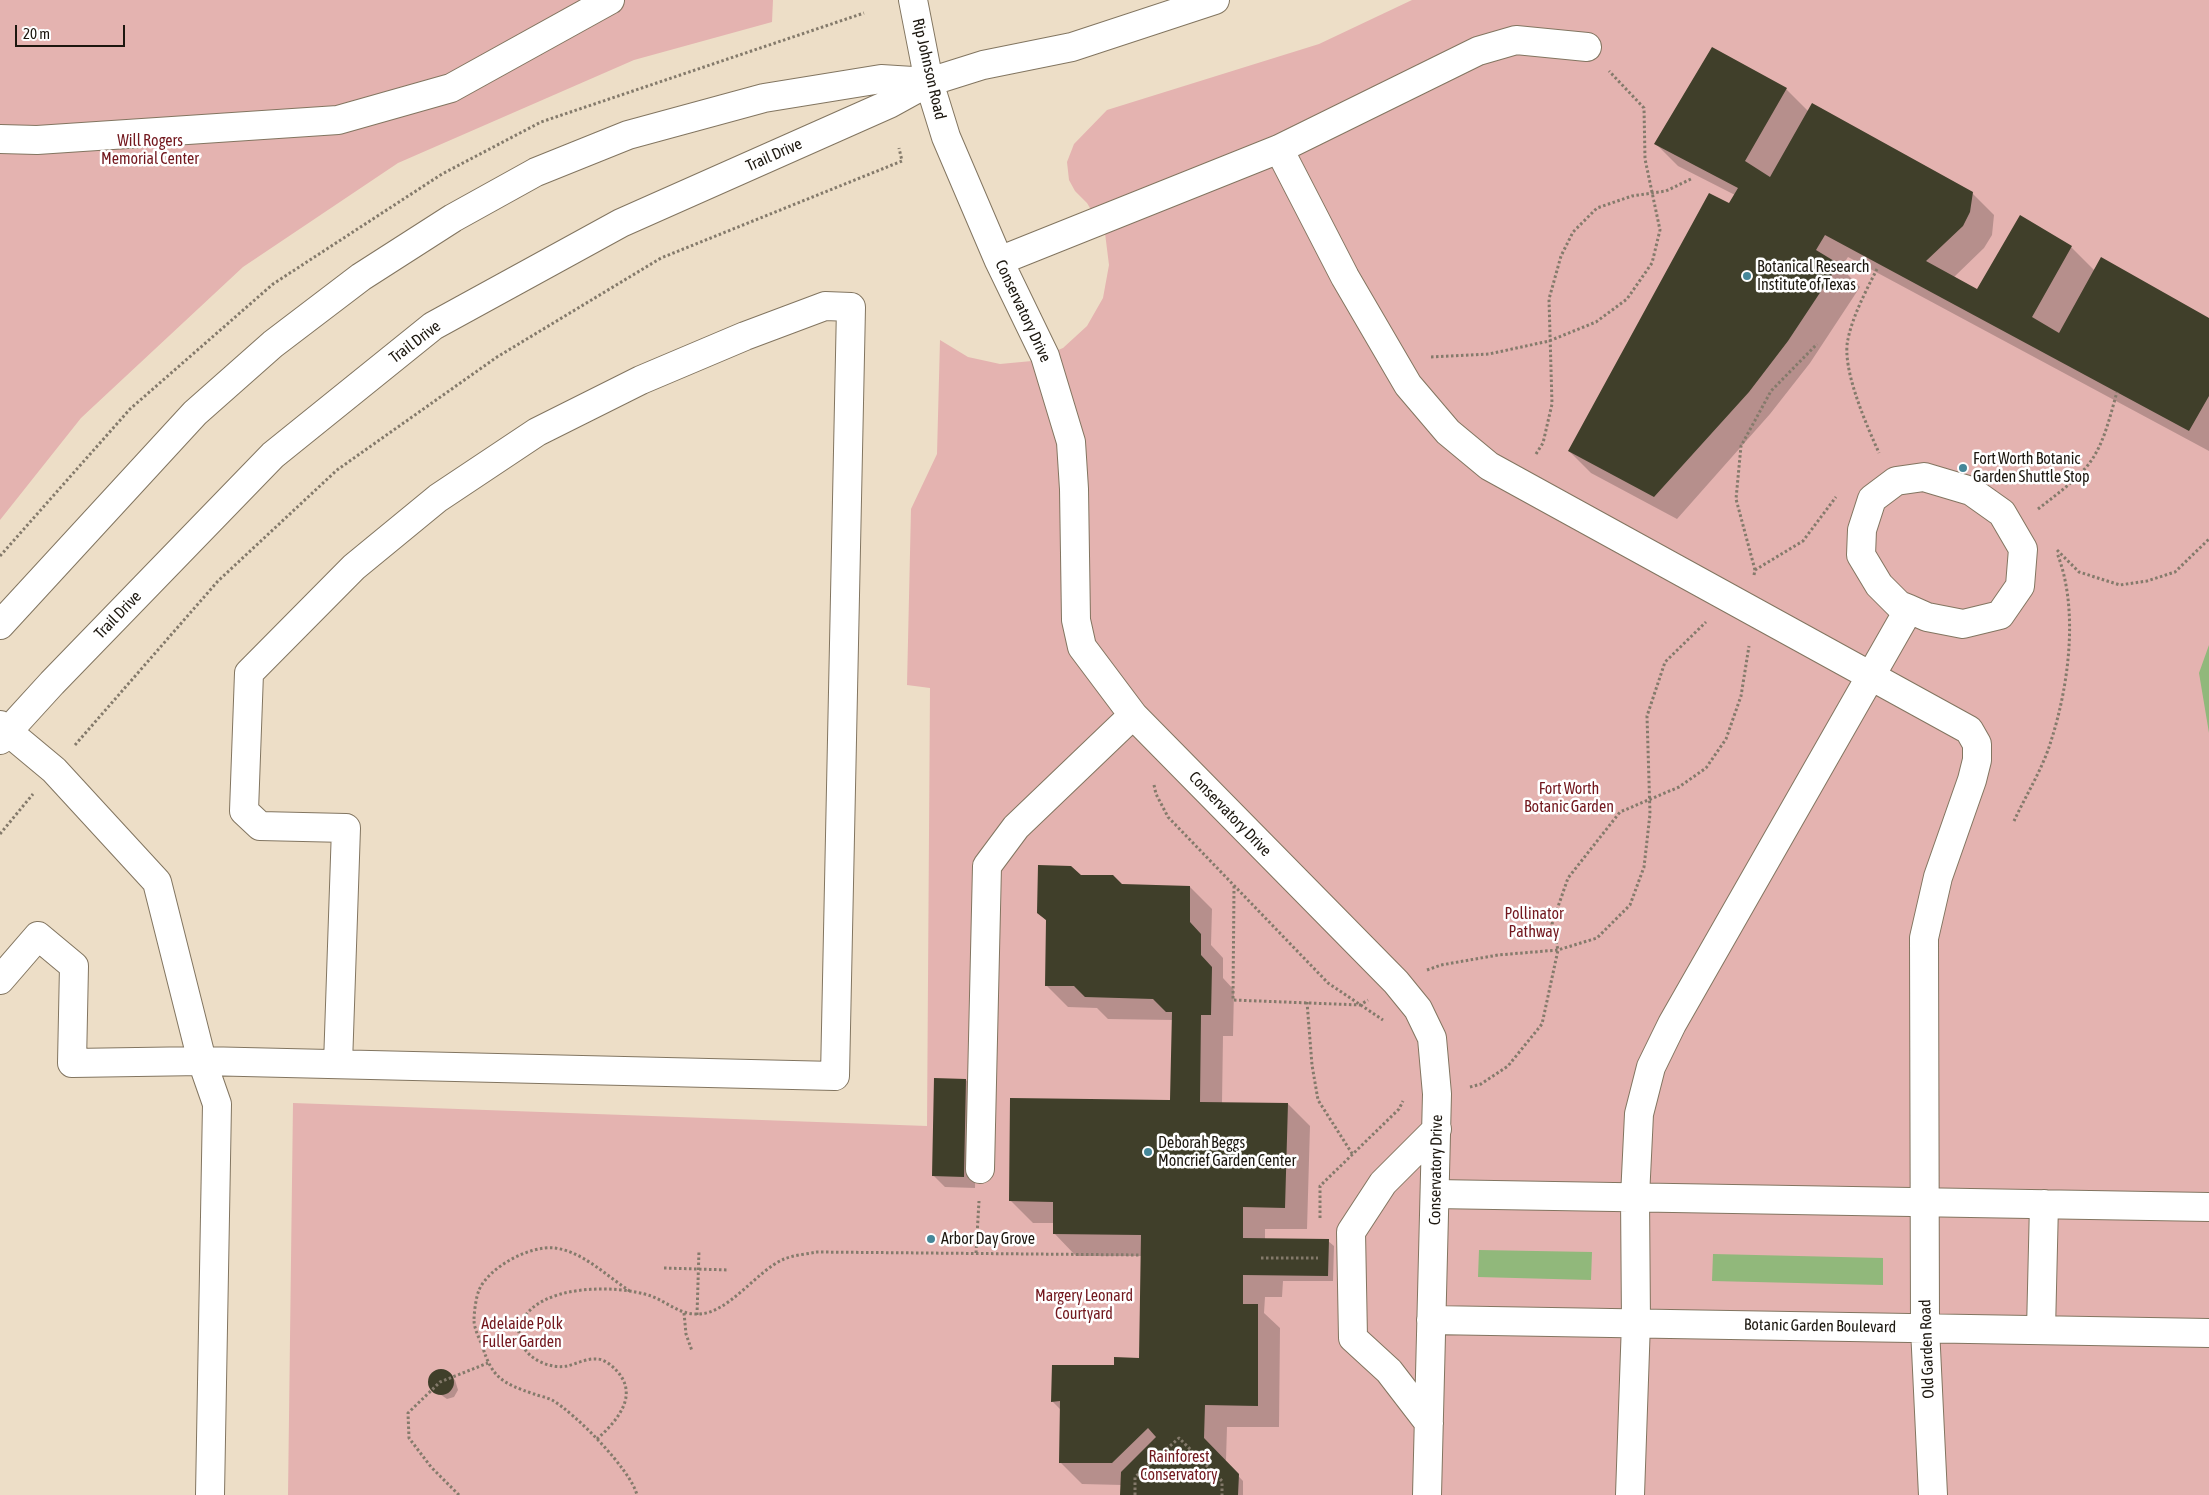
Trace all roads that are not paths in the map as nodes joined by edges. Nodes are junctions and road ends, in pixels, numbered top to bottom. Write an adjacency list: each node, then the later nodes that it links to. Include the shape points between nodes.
1 (610, 0): 7 (street, via 451,88 338,120)
2 (913, 0): 5 (street, Rip Johnson Road)
3 (1215, 0): 5 (street, Trail Drive, via 1072,47 983,65)
4 (1587, 46): 8 (street, via 1516,40 1478,51)
5 (929, 82): 6 (street, Rip Johnson Road); 11 (street, Trail Drive, via 881,79 764,98 628,135 536,172 453,218 361,277 273,344 195,413); 14 (street, Trail Drive, via 889,104 621,223 433,326 273,455)
6 (946, 138): 9 (street, Conservatory Drive)
7 (0, 140)
8 (1279, 149): 9 (street); 12 (street, Old Garden Road, via 1345,277 1408,385 1448,432 1489,466)
9 (999, 260): 13 (street, Conservatory Drive, via 1046,356 1071,442 1076,620 1082,647)
10 (1909, 610): 10 (street, via 1963,624 2000,615 2020,586 2023,550 2002,513 1971,491 1924,477 1896,481 1872,499 1862,530 1861,554 1879,585 1899,605); 12 (street)
11 (0, 625)
12 (1872, 677): 21 (street, via 1672,1024 1651,1068 1639,1114); 22 (street, Old Garden Road, via 1969,730 1977,744 1972,780 1938,877 1924,938)
13 (1133, 715): 18 (street, Conservatory Drive, via 1396,982 1418,1009 1432,1038); 19 (street, via 1016,827 987,866)
14 (2, 732): 16 (street, via 54,770 158,882)
15 (0, 980): 16 (street, via 38,936 74,966 72,1063)
16 (202, 1061): 17 (street); 31 (street, via 217,1104)
17 (338, 1064): 17 (street, via 835,1076 851,307 826,306 745,336 641,380 537,432 438,498 354,566 249,674 244,811 260,826 346,828)
18 (1437, 1129): 20 (street, Conservatory Drive); 30 (street, via 1383,1183 1351,1232 1354,1338 1389,1371)
19 (980, 1169)
20 (1435, 1194): 21 (street); 25 (street, Conservatory Drive)
21 (1635, 1197): 22 (street); 26 (street)
22 (1923, 1202): 23 (street); 27 (street, Old Garden Road)
23 (2044, 1204): 24 (street); 28 (street)
24 (2209, 1207)
25 (1431, 1320): 26 (street, Botanic Garden Boulevard); 30 (street, Conservatory Drive)
26 (1636, 1322): 27 (street, Botanic Garden Boulevard); 33 (street)
27 (1925, 1328): 28 (street, Botanic Garden Boulevard); 34 (street, Old Garden Road)
28 (2041, 1330): 29 (street, Botanic Garden Boulevard)
29 (2209, 1333)
30 (1429, 1423): 32 (street, Conservatory Drive)
31 (210, 1495)
32 (1427, 1495)
33 (1630, 1495)
34 (1933, 1495)

